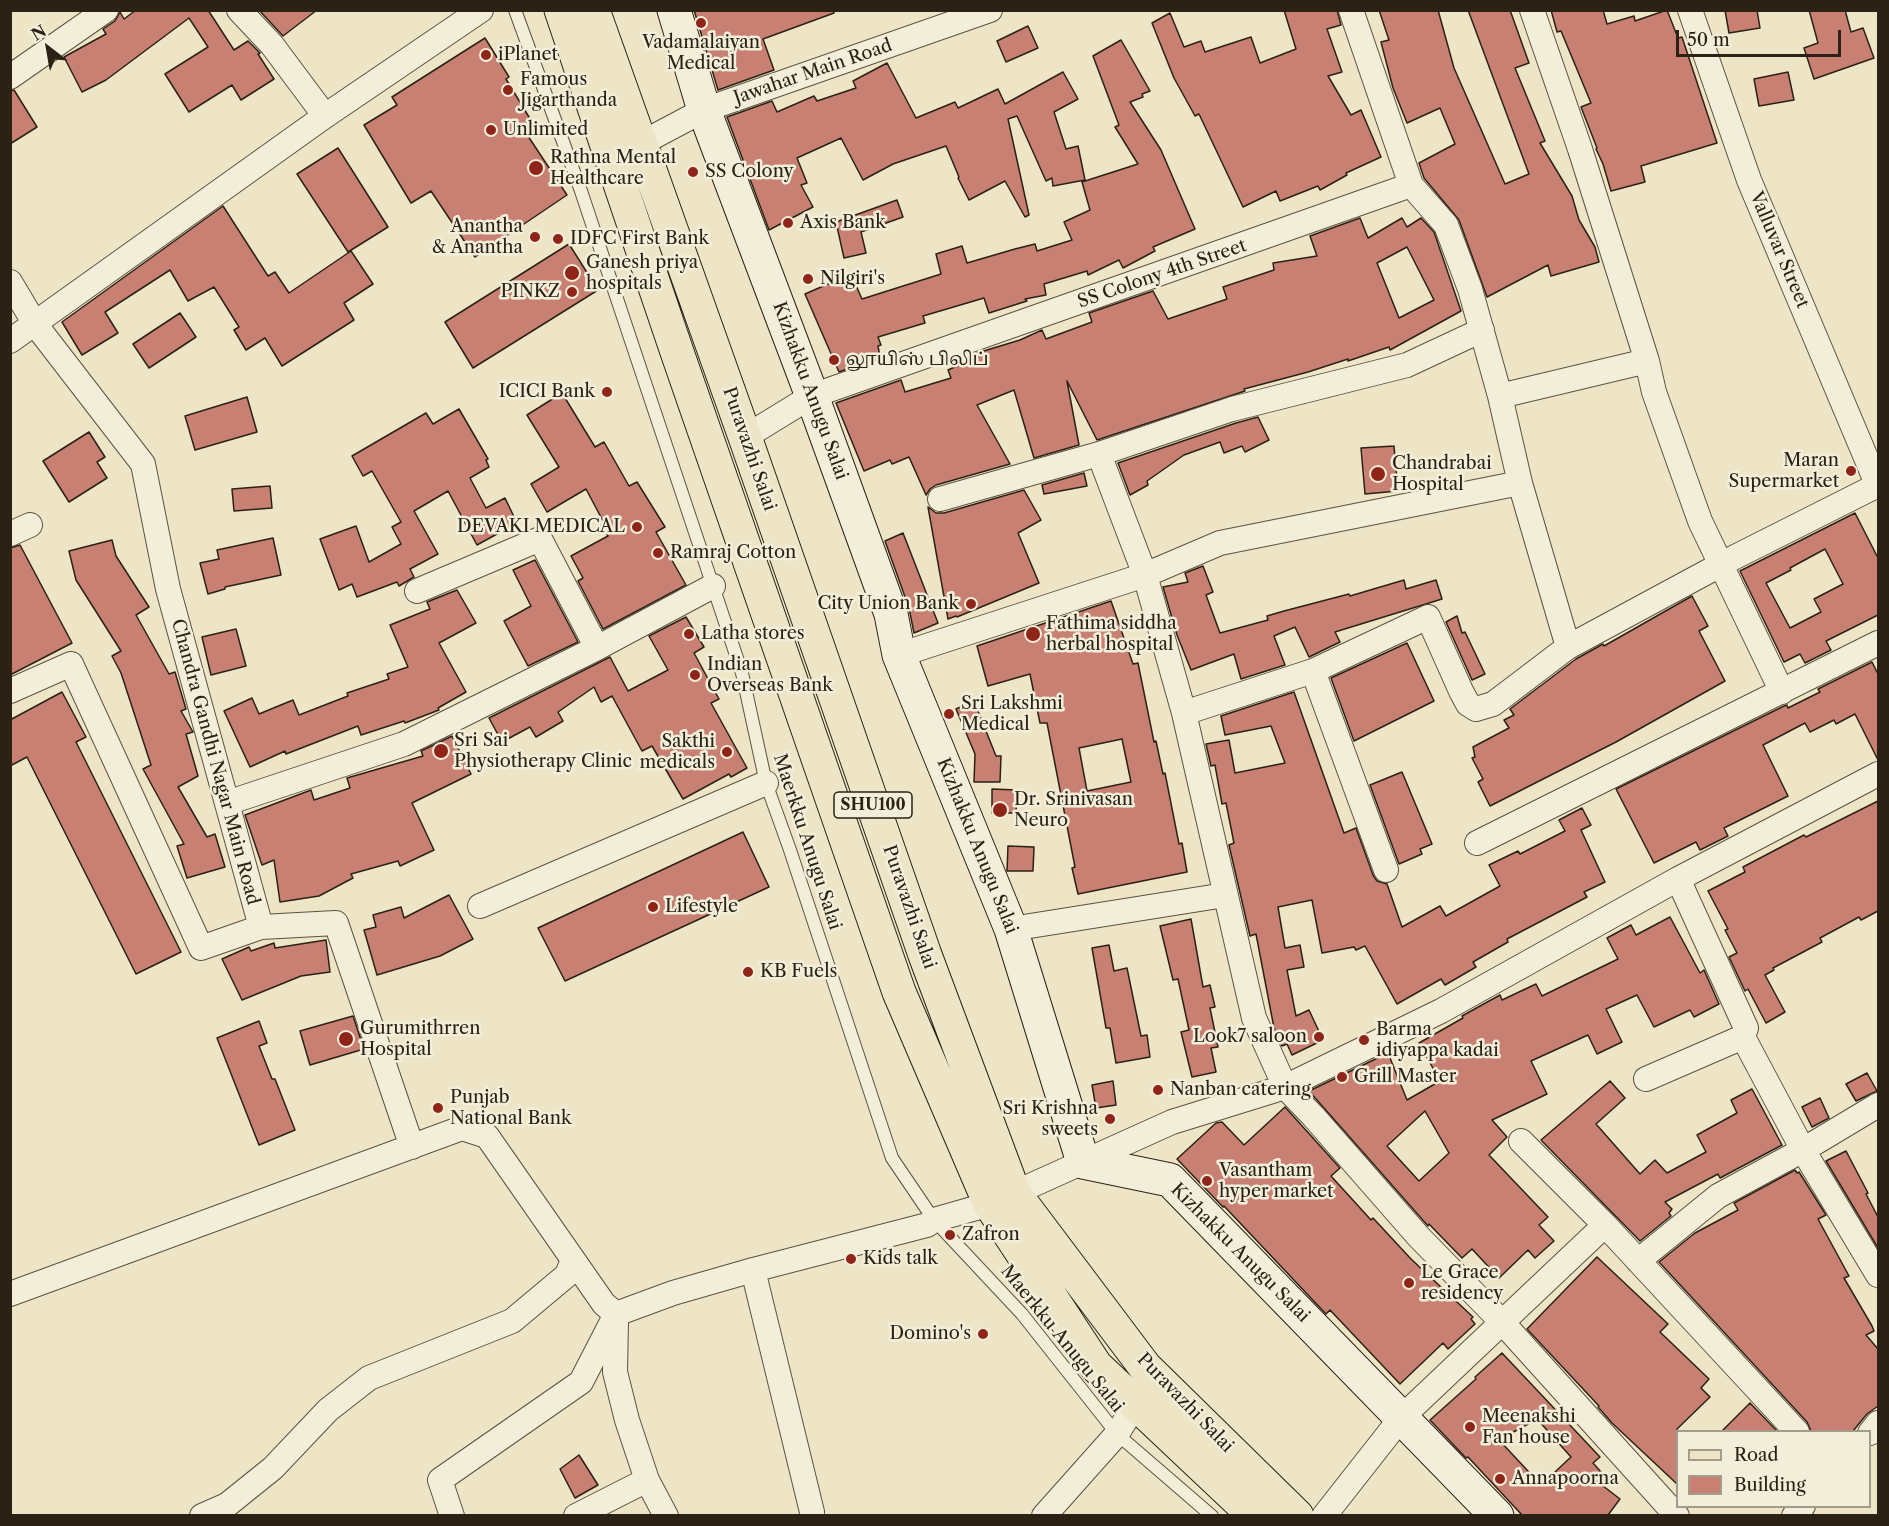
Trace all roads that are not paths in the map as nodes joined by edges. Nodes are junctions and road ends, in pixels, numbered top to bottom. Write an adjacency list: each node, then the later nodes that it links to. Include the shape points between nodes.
1 (106, 10): 12 (street)
2 (239, 10): 14 (street, via 272,45)
3 (481, 10): 14 (street)
4 (515, 10): 31 (lane, Maerkku Anugu Salai, via 585,202)
5 (561, 10): 59 (main road, Puravazhi Salai / SHU100, via 899,992)
6 (593, 10): 15 (main road, Puravazhi Salai / SHU100)
7 (674, 10): 13 (street, Kizhakku Anugu Salai)
8 (990, 10): 13 (street, Jawahar Main Road)
9 (1351, 10): 16 (street)
10 (1532, 10): 21 (street)
11 (1690, 10): 27 (street, Valluvar Street, via 1749,180)
12 (10, 77)
13 (704, 110): 15 (street, Jawahar Main Road); 22 (street, Kizhakku Anugu Salai)
14 (326, 116): 18 (street)
15 (640, 144): 24 (main road, Puravazhi Salai / SHU100)
16 (1412, 185): 19 (street, via 1446,225); 22 (street, SS Colony 4th Street)
17 (10, 282): 18 (street, Chandra Gandhi Nagar Main Road)
18 (35, 324): 20 (street); 43 (street, Chandra Gandhi Nagar Main Road, via 143,464 168,590)
19 (1482, 330): 23 (street); 25 (street, via 1407,364 1232,409)
20 (10, 341)
21 (1647, 361): 23 (street); 29 (street, via 1654,392)
22 (812, 396): 24 (street, SS Colony 4th Street); 36 (street, Kizhakku Anugu Salai, via 891,614)
23 (1500, 396): 26 (street)
24 (745, 437): 59 (main road, Puravazhi Salai / SHU100, via 925,955)
25 (1099, 454): 28 (street); 30 (street)
26 (1520, 483): 30 (street, via 1220,543); 34 (street)
27 (1878, 486): 29 (street)
28 (940, 498)
29 (1720, 567): 34 (street); 39 (street)
30 (1145, 575): 36 (street); 40 (street)
31 (713, 586): 35 (street); 42 (lane, Maerkku Anugu Salai, via 742,673)
32 (417, 591): 35 (street, via 540,539)
33 (1878, 643): 39 (street)
34 (1568, 647): 37 (street, via 1493,704 1476,709 1461,691 1428,617)
35 (597, 648): 43 (street, via 405,744)
36 (899, 654): 50 (street, Kizhakku Anugu Salai)
37 (1313, 671): 40 (street); 45 (street)
38 (10, 691): 49 (street, via 71,664 201,948)
39 (1782, 692): 44 (street)
40 (1184, 713): 47 (street)
41 (1878, 774): 46 (street)
42 (766, 783): 48 (street); 60 (lane, Maerkku Anugu Salai, via 892,1158)
43 (227, 803): 49 (street, Chandra Gandhi Nagar Main Road)
44 (1477, 843)
45 (1386, 870)
46 (1678, 879): 51 (street, via 1746,1028); 53 (street, via 1441,1011)
47 (1225, 895): 50 (street); 53 (street, via 1254,1018)
48 (480, 906)
49 (261, 927): 56 (street, Chandra Gandhi Nagar Main Road, via 336,923)
50 (1011, 929): 58 (street, Kizhakku Anugu Salai)
51 (1743, 1036): 52 (street); 57 (street)
52 (1646, 1078)
53 (1285, 1087): 58 (street, via 1172,1122); 68 (street, via 1418,1236)
54 (1878, 1105): 57 (street)
55 (1521, 1140): 61 (street)
56 (412, 1147): 62 (street, via 462,1128 487,1136); 66 (street)
57 (1803, 1149): 63 (street, via 1718,1196); 65 (street)
58 (1083, 1162): 59 (street); 70 (street, Kizhakku Anugu Salai, via 1170,1180)
59 (1002, 1198): 60 (street); 69 (main road, Puravazhi Salai / SHU100, via 1096,1366); 82 (main road, Puravazhi Salai / SHU100, via 1145,1367)
60 (934, 1220): 64 (street); 72 (lane, Maerkku Anugu Salai, via 1022,1314)
61 (1605, 1225): 63 (street); 68 (street)
62 (573, 1260): 67 (street, via 604,1304); 75 (street, via 567,1275 512,1321 369,1378 328,1410 273,1468 227,1506)
63 (1638, 1261): 71 (street)
64 (753, 1270): 67 (street); 74 (street)
65 (1878, 1275)
66 (10, 1294)
67 (616, 1314): 73 (street, via 615,1372); 76 (street, via 581,1382 440,1480)
68 (1502, 1322): 70 (street); 85 (street)
69 (1136, 1403): 72 (street); 81 (main road, Puravazhi Salai / SHU100)
70 (1401, 1418): 83 (street); 84 (street, Kizhakku Anugu Salai)
71 (1796, 1430)
72 (1117, 1434): 79 (street); 80 (lane, Maerkku Anugu Salai)
73 (647, 1480): 77 (street); 78 (street)
74 (812, 1512)
75 (202, 1515)
76 (452, 1515)
77 (576, 1515)
78 (666, 1515)
79 (1044, 1515)
80 (1212, 1515)
81 (1255, 1515)
82 (1297, 1515)
83 (1324, 1515)
84 (1497, 1515)
85 (1677, 1515)

